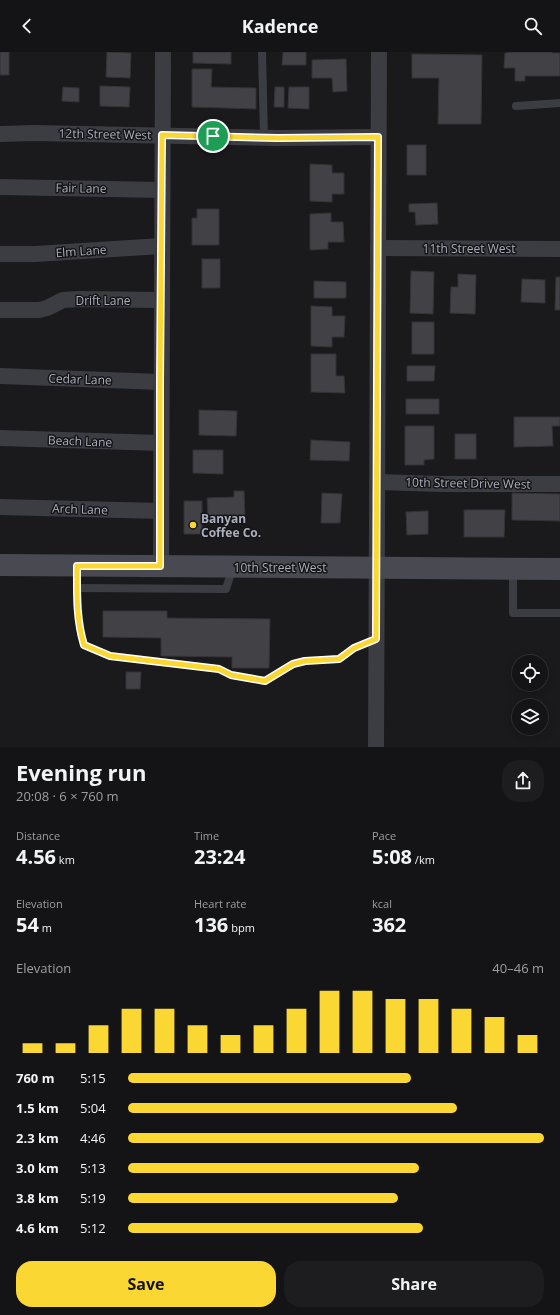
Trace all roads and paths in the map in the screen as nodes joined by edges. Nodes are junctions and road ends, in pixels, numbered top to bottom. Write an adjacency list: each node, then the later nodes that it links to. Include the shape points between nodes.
1 (163, 52): 7 (street)
2 (262, 52): 9 (lane)
3 (379, 52): 8 (street)
4 (560, 103): 5 (lane)
5 (516, 106)
6 (0, 134): 7 (street, 12th Street West)
7 (162, 135): 9 (street, 12th Street West); 11 (street)
8 (378, 137): 9 (street, 12th Street West); 13 (street)
9 (264, 138)
10 (0, 187): 11 (street, Fair Lane)
11 (162, 190): 12 (street)
12 (161, 246): 15 (street, Elm Lane); 16 (street)
13 (378, 248): 14 (street, 11th Street West); 22 (street)
14 (560, 249)
15 (0, 254)
16 (161, 300): 17 (street, Drift Lane, via 79,298 63,300 40,310); 19 (street)
17 (0, 310)
18 (0, 376): 19 (street, Cedar Lane)
19 (160, 382): 21 (street)
20 (0, 438): 21 (street, Beach Lane)
21 (160, 443): 25 (street)
22 (377, 482): 23 (street, 10th Street Drive West); 30 (street)
23 (560, 484)
24 (0, 507): 25 (street, Arch Lane)
25 (160, 512): 28 (street)
26 (0, 565): 27 (street, 10th Street West)
27 (77, 566): 28 (street, 10th Street West); 33 (lane)
28 (160, 566): 29 (street, 10th Street West)
29 (233, 567): 30 (street, 10th Street West); 33 (lane, via 226,589)
30 (377, 568): 31 (street, 10th Street West); 35 (street)
31 (512, 569): 32 (street, 10th Street West); 34 (lane, via 512,613)
32 (560, 569)
33 (77, 588): 35 (lane, via 79,629 84,645 110,656 219,669 231,675 265,681 293,664 339,659 354,648)
34 (560, 613)
35 (376, 639): 36 (street)
36 (376, 747)

